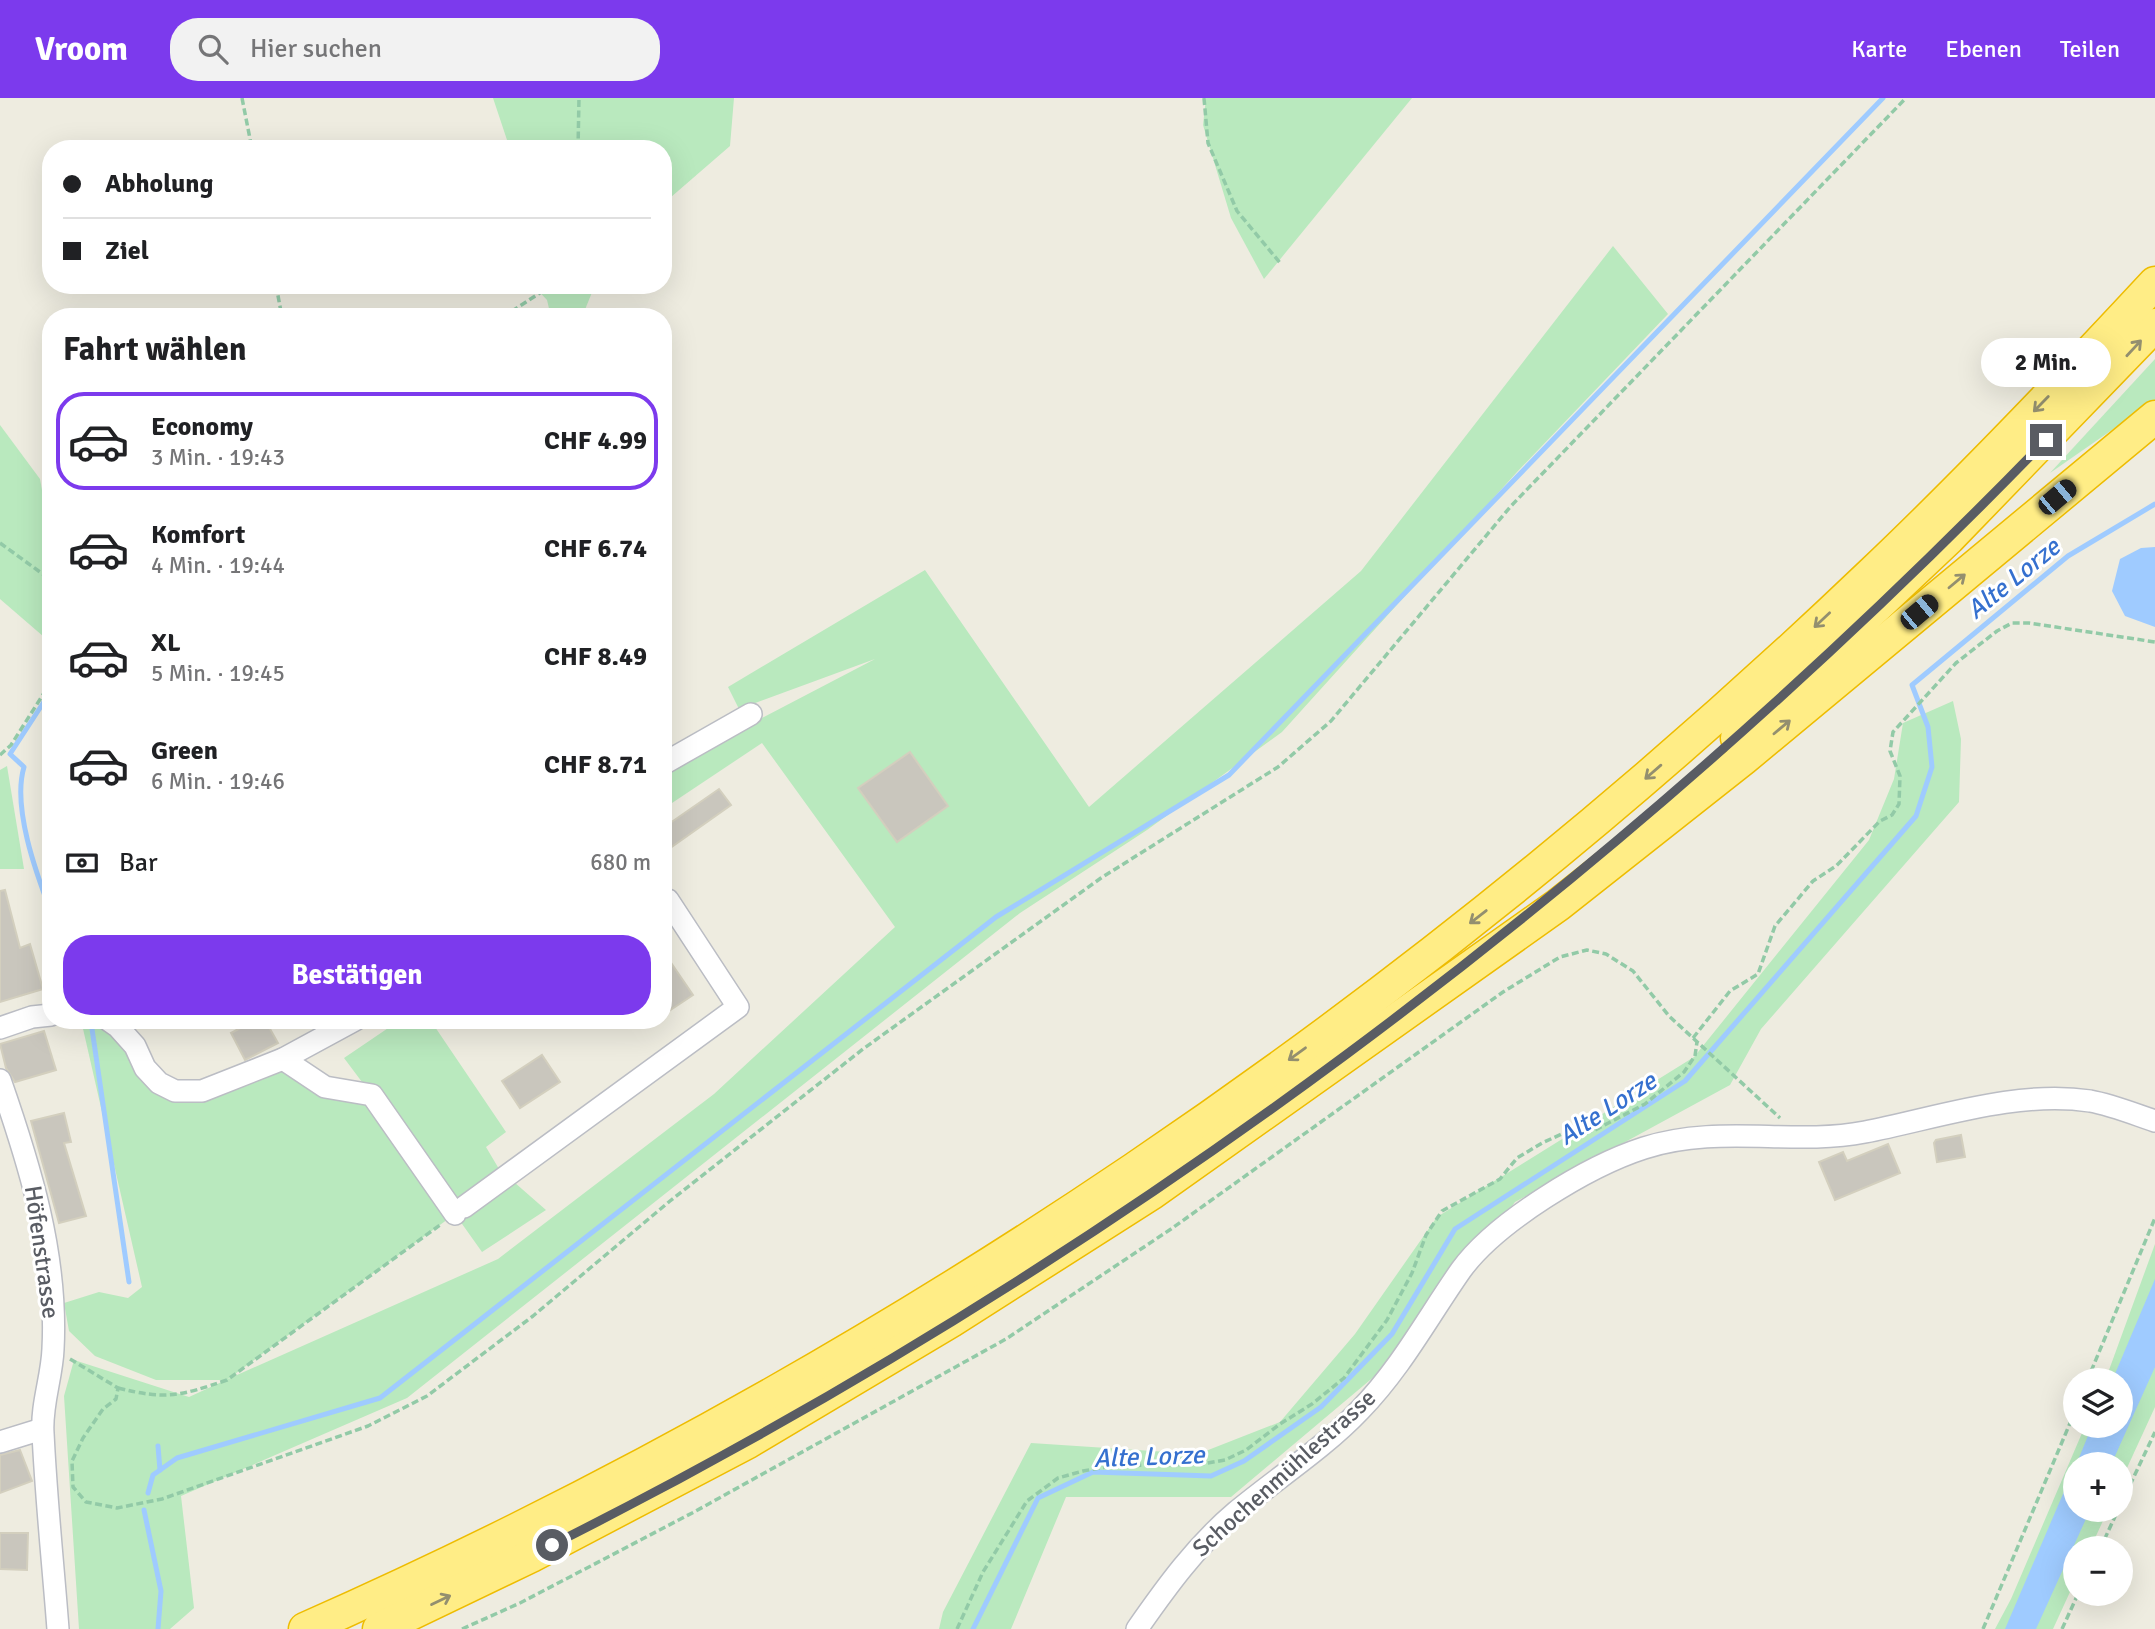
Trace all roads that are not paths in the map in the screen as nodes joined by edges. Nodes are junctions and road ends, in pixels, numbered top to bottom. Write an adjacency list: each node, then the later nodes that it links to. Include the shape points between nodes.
1 (2155, 283): 20 (highway, one-way to 20, via 1959,488 1775,664 1533,873 1314,1042 1085,1202 840,1354 588,1493)
2 (2155, 325): 14 (highway, one-way to 2, via 1518,923 1712,761 1949,538)
3 (2155, 417): 5 (highway)
4 (2155, 430): 5 (highway)
5 (2095, 465): 14 (highway, one-way to 5, via 1558,905 1665,822)
6 (751, 714): 7 (street)
7 (672, 759)
8 (672, 906): 13 (street, via 738,1007 460,1210 372,1095 325,1087)
9 (42, 1016): 10 (street)
10 (0, 1028)
11 (120, 1029): 13 (street, via 135,1046 145,1068 175,1091 202,1091)
12 (338, 1029): 13 (street)
13 (283, 1059)
14 (1336, 1062): 21 (highway, one-way to 14, via 637,1502 846,1384 1152,1193)
15 (0, 1080): 17 (street, Höfenstrasse, via 42,1216 52,1297 53,1349)
16 (2155, 1121): 22 (street, Schochenmühlestrasse, via 2091,1101 2042,1098 1861,1133 1695,1136 1643,1148 1543,1198 1494,1234 1463,1267 1409,1350 1359,1411 1203,1543)
17 (43, 1429): 18 (street); 19 (street, Höfenstrasse)
18 (0, 1442)
19 (58, 1629)
20 (305, 1629)
21 (379, 1629)
22 (1137, 1629)

